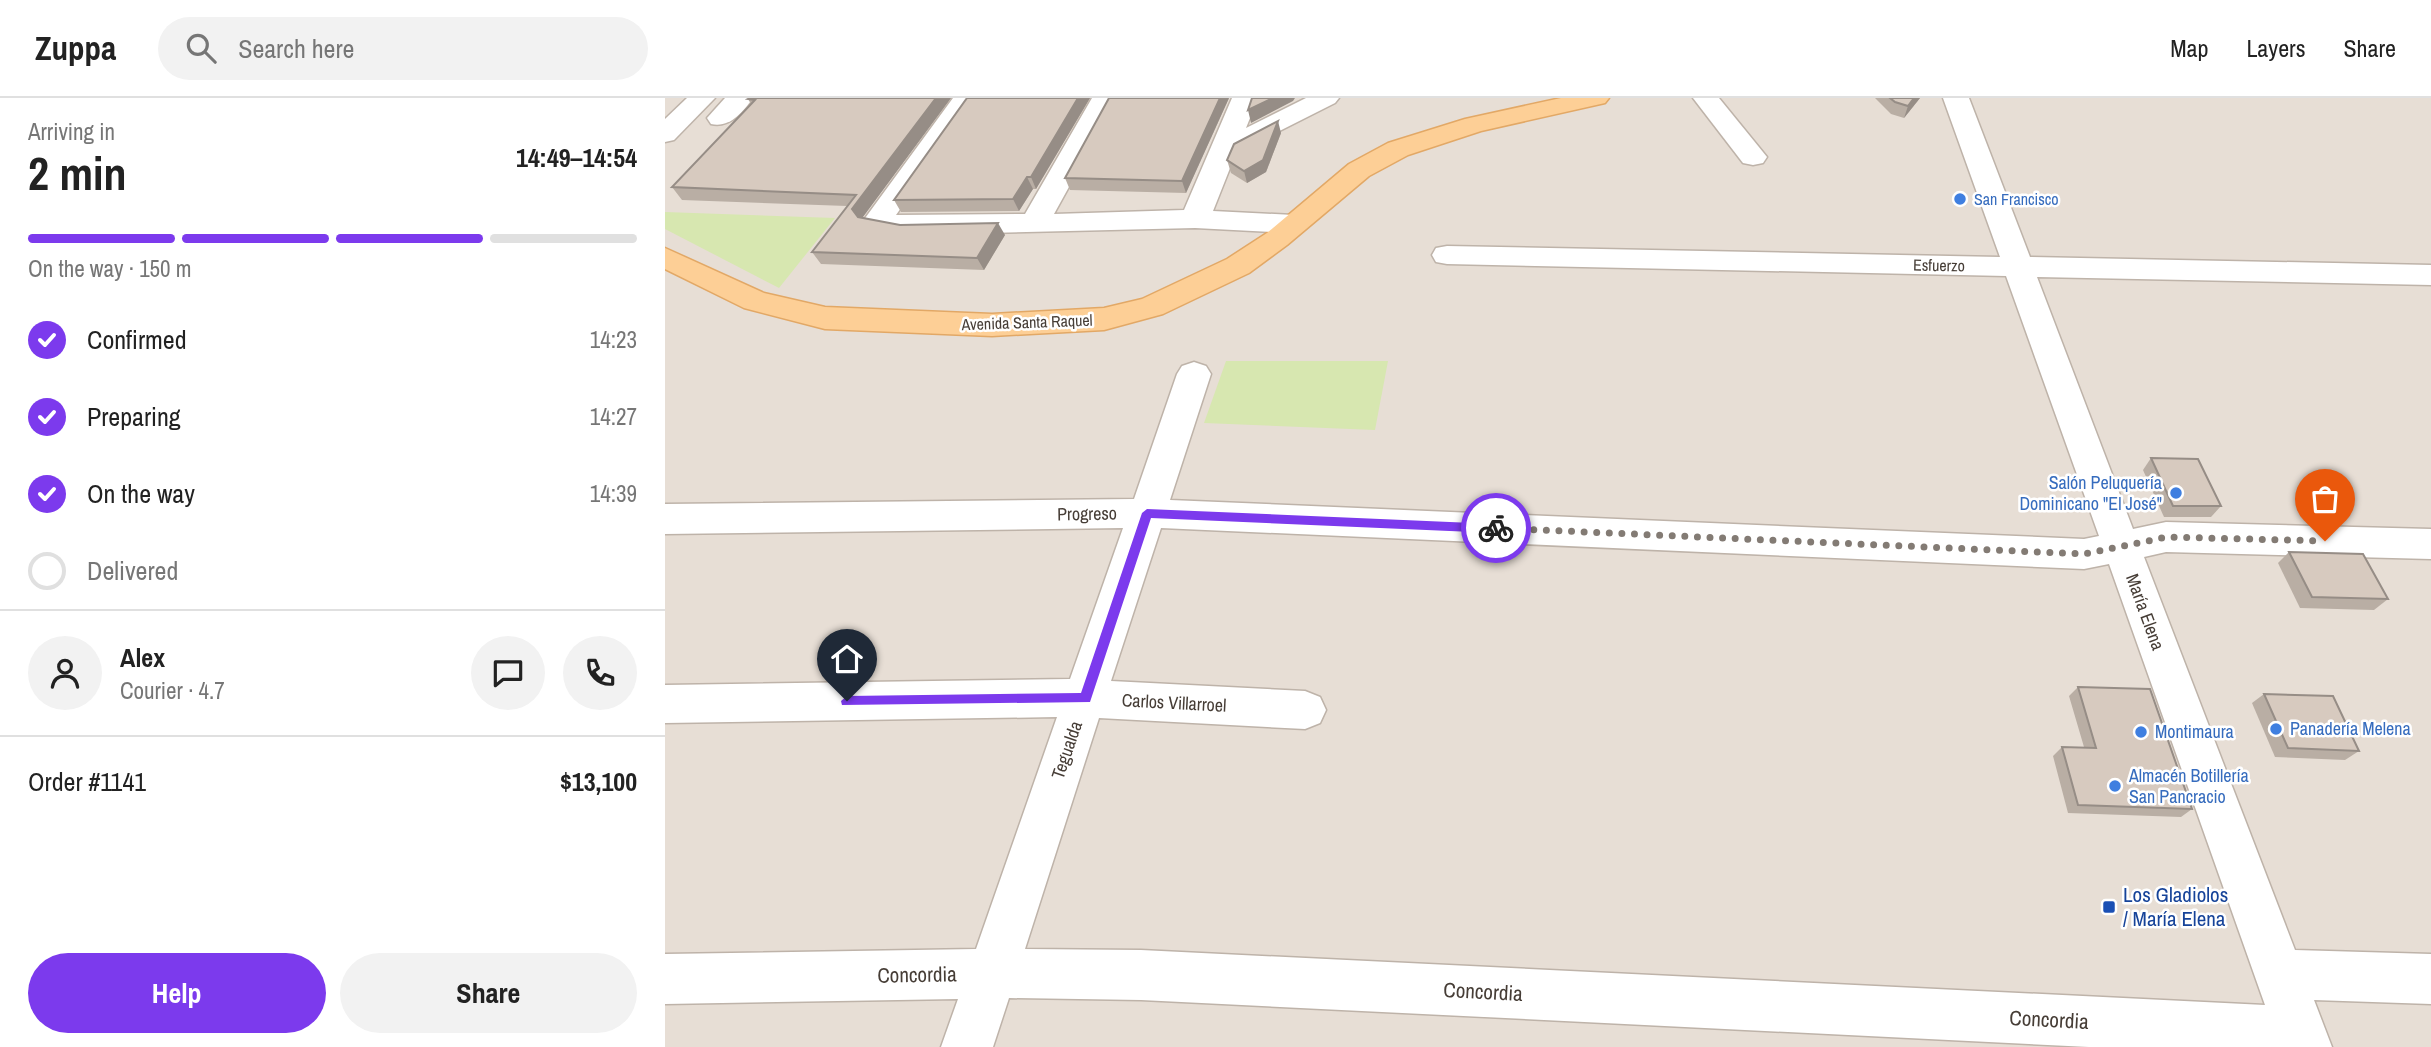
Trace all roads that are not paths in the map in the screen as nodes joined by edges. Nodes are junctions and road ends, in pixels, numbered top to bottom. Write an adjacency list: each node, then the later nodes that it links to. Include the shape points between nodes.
1 (702, 98): 12 (street)
2 (740, 98): 11 (street)
3 (965, 98): 16 (street, via 877,221 908,226)
4 (1105, 98): 16 (street)
5 (1245, 98): 13 (street)
6 (1326, 98): 13 (street)
7 (1596, 98): 10 (main road, Avenida Santa Raquel)
8 (1706, 98): 14 (street)
9 (1956, 98): 20 (street, María Elena)
10 (1541, 104): 17 (main road, Avenida Santa Raquel, via 1398,149 1359,170)
11 (720, 118)
12 (665, 134)
13 (1223, 150): 15 (street)
14 (1753, 157)
15 (1195, 219): 16 (street); 17 (street)
16 (1034, 223)
17 (1294, 225): 19 (main road, Avenida Santa Raquel, via 1238,266 1151,307 1104,319 1037,325 894,323 799,314 755,301)
18 (1447, 255): 20 (street, Esfuerzo)
19 (665, 257)
20 (2018, 267): 21 (street, Esfuerzo); 26 (street, María Elena)
21 (2431, 275)
22 (1194, 374): 23 (street, Tegualda)
23 (1147, 513): 24 (street, Progreso); 26 (street, Progreso, via 2084,554); 27 (street, Tegualda)
24 (665, 519)
25 (2431, 544): 26 (street, Progreso, via 2167,537)
26 (2121, 546): 31 (street, María Elena)
27 (1085, 698): 28 (street, Carlos Villarroel); 29 (street, Carlos Villarroel); 30 (street, Tegualda)
28 (665, 704)
29 (1305, 710)
30 (992, 973): 32 (street, Concordia); 34 (street, Concordia, via 1164,976); 35 (street, Tegualda)
31 (2279, 974): 33 (street); 34 (street, María Elena)
32 (665, 979)
33 (2431, 979)
34 (2303, 1040)
35 (967, 1047)

